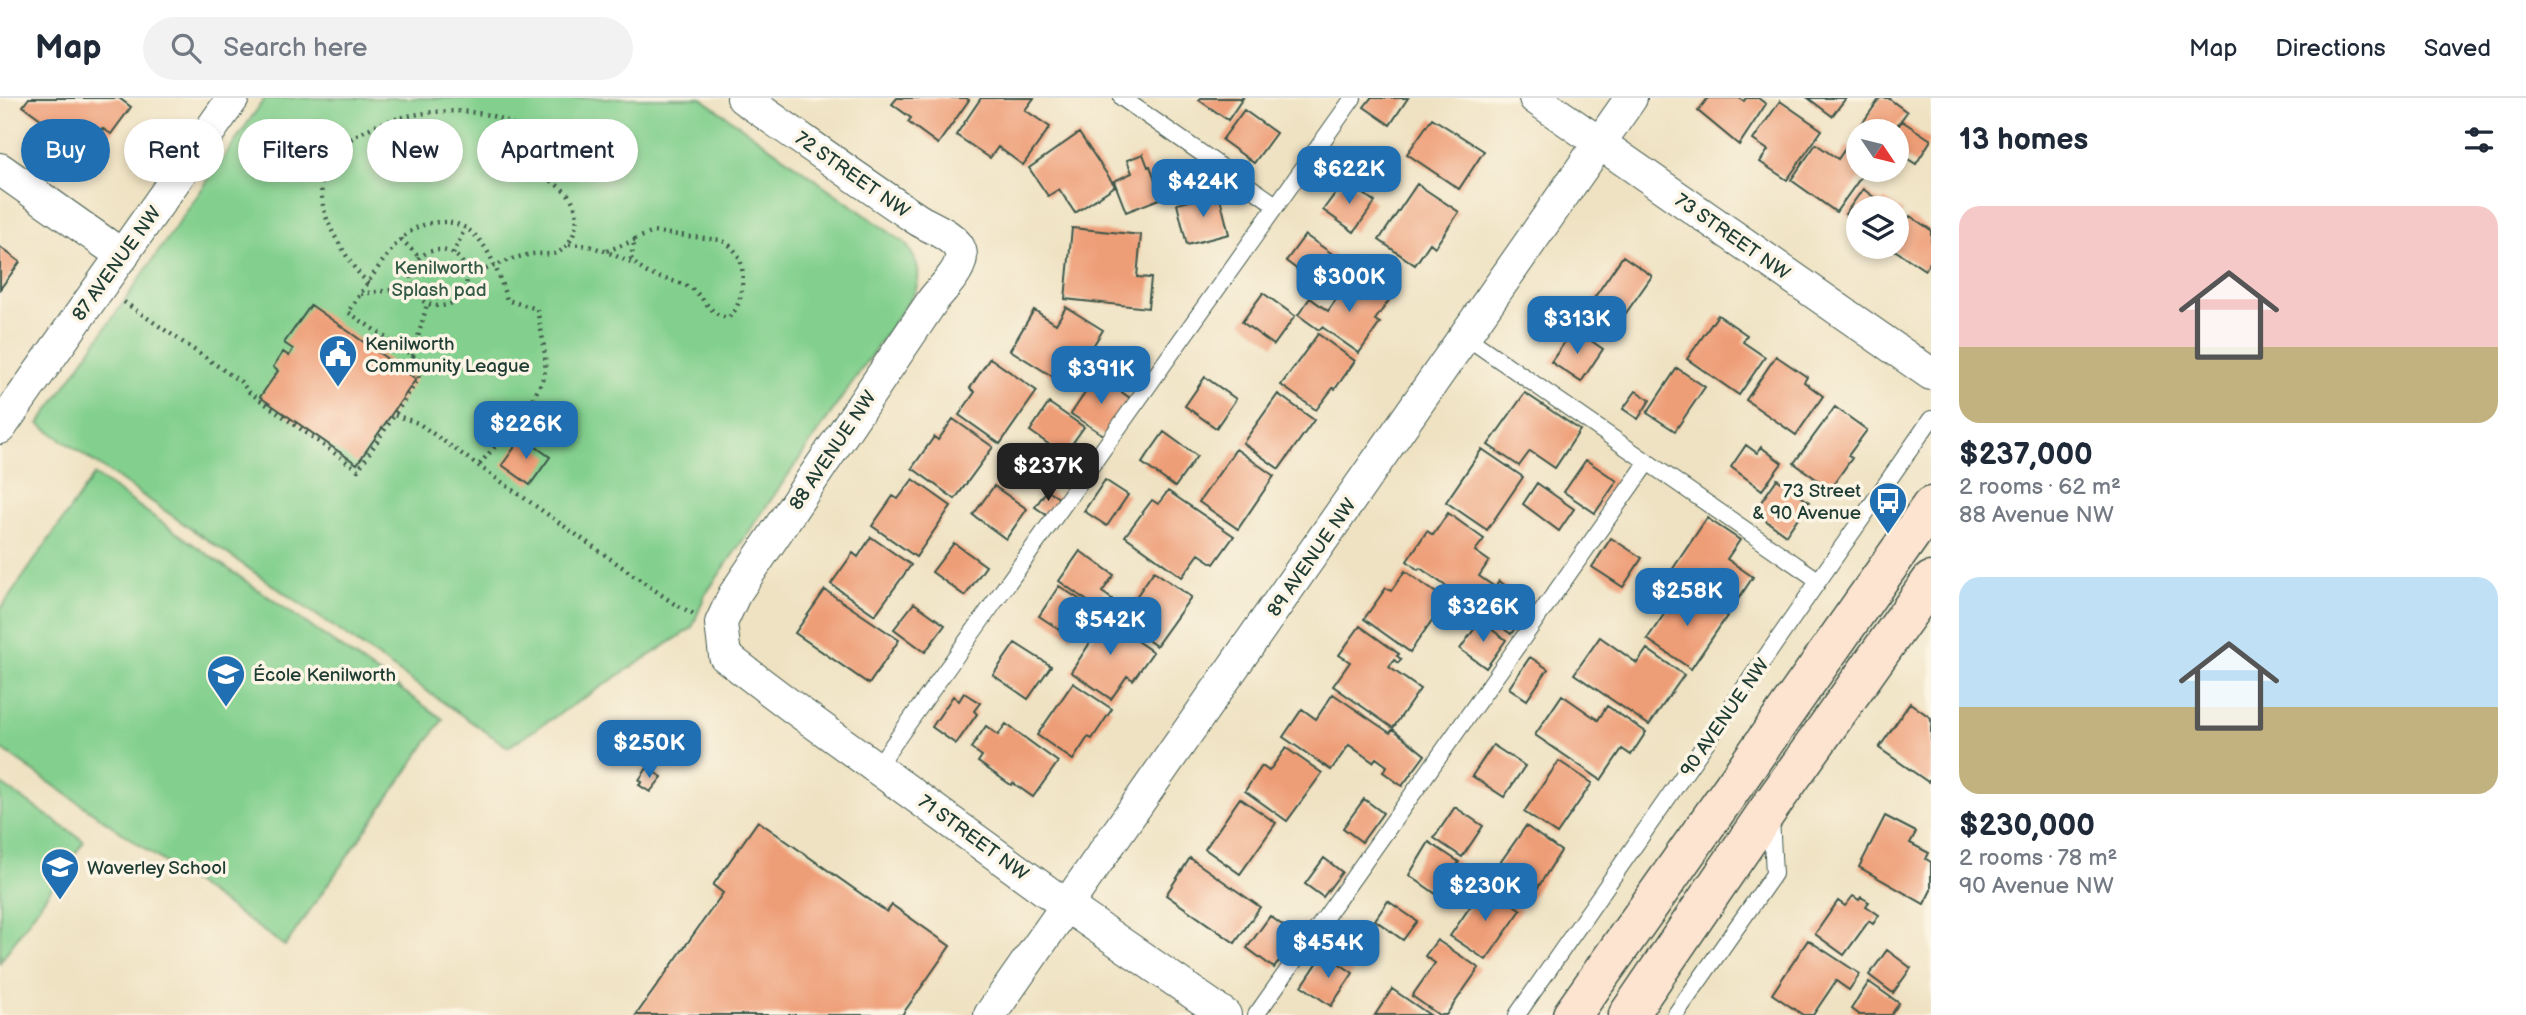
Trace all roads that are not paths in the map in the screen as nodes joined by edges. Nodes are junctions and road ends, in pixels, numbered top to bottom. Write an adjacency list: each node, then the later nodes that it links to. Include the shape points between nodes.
1 (233, 98): 11 (street, 87 AVENUE NW)
2 (743, 98): 10 (street, 72 STREET NW, via 950,238)
3 (1122, 98): 9 (lane)
4 (1353, 98): 9 (lane)
5 (1535, 98): 7 (street, 73 STREET NW)
6 (1631, 98): 7 (street, 89 AVENUE NW)
7 (1599, 142): 12 (street, 89 AVENUE NW); 13 (street, 73 STREET NW)
8 (0, 169): 11 (street)
9 (1276, 205): 21 (lane)
10 (960, 251): 20 (street, 88 AVENUE NW, via 957,268 734,595 721,623)
11 (123, 256): 15 (street, 87 AVENUE NW)
12 (1465, 336): 16 (lane); 23 (street, 89 AVENUE NW)
13 (1931, 374)
14 (1931, 419): 18 (lane, 90 AVENUE NW)
15 (0, 428)
16 (1647, 463): 18 (lane); 26 (lane)
17 (1931, 506): 28 (main road)
18 (1818, 580): 27 (lane, 90 AVENUE NW)
19 (1931, 581): 22 (main road)
20 (725, 656): 21 (street, 71 STREET NW)
21 (877, 767): 23 (street, 71 STREET NW)
22 (1770, 807): 29 (main road); 30 (lane, via 1774,874)
23 (1067, 906): 24 (street, 89 AVENUE NW); 25 (street, 71 STREET NW)
24 (990, 1015)
25 (1225, 1015)
26 (1256, 1015)
27 (1517, 1015)
28 (1572, 1015)
29 (1628, 1015)
30 (1675, 1015)

